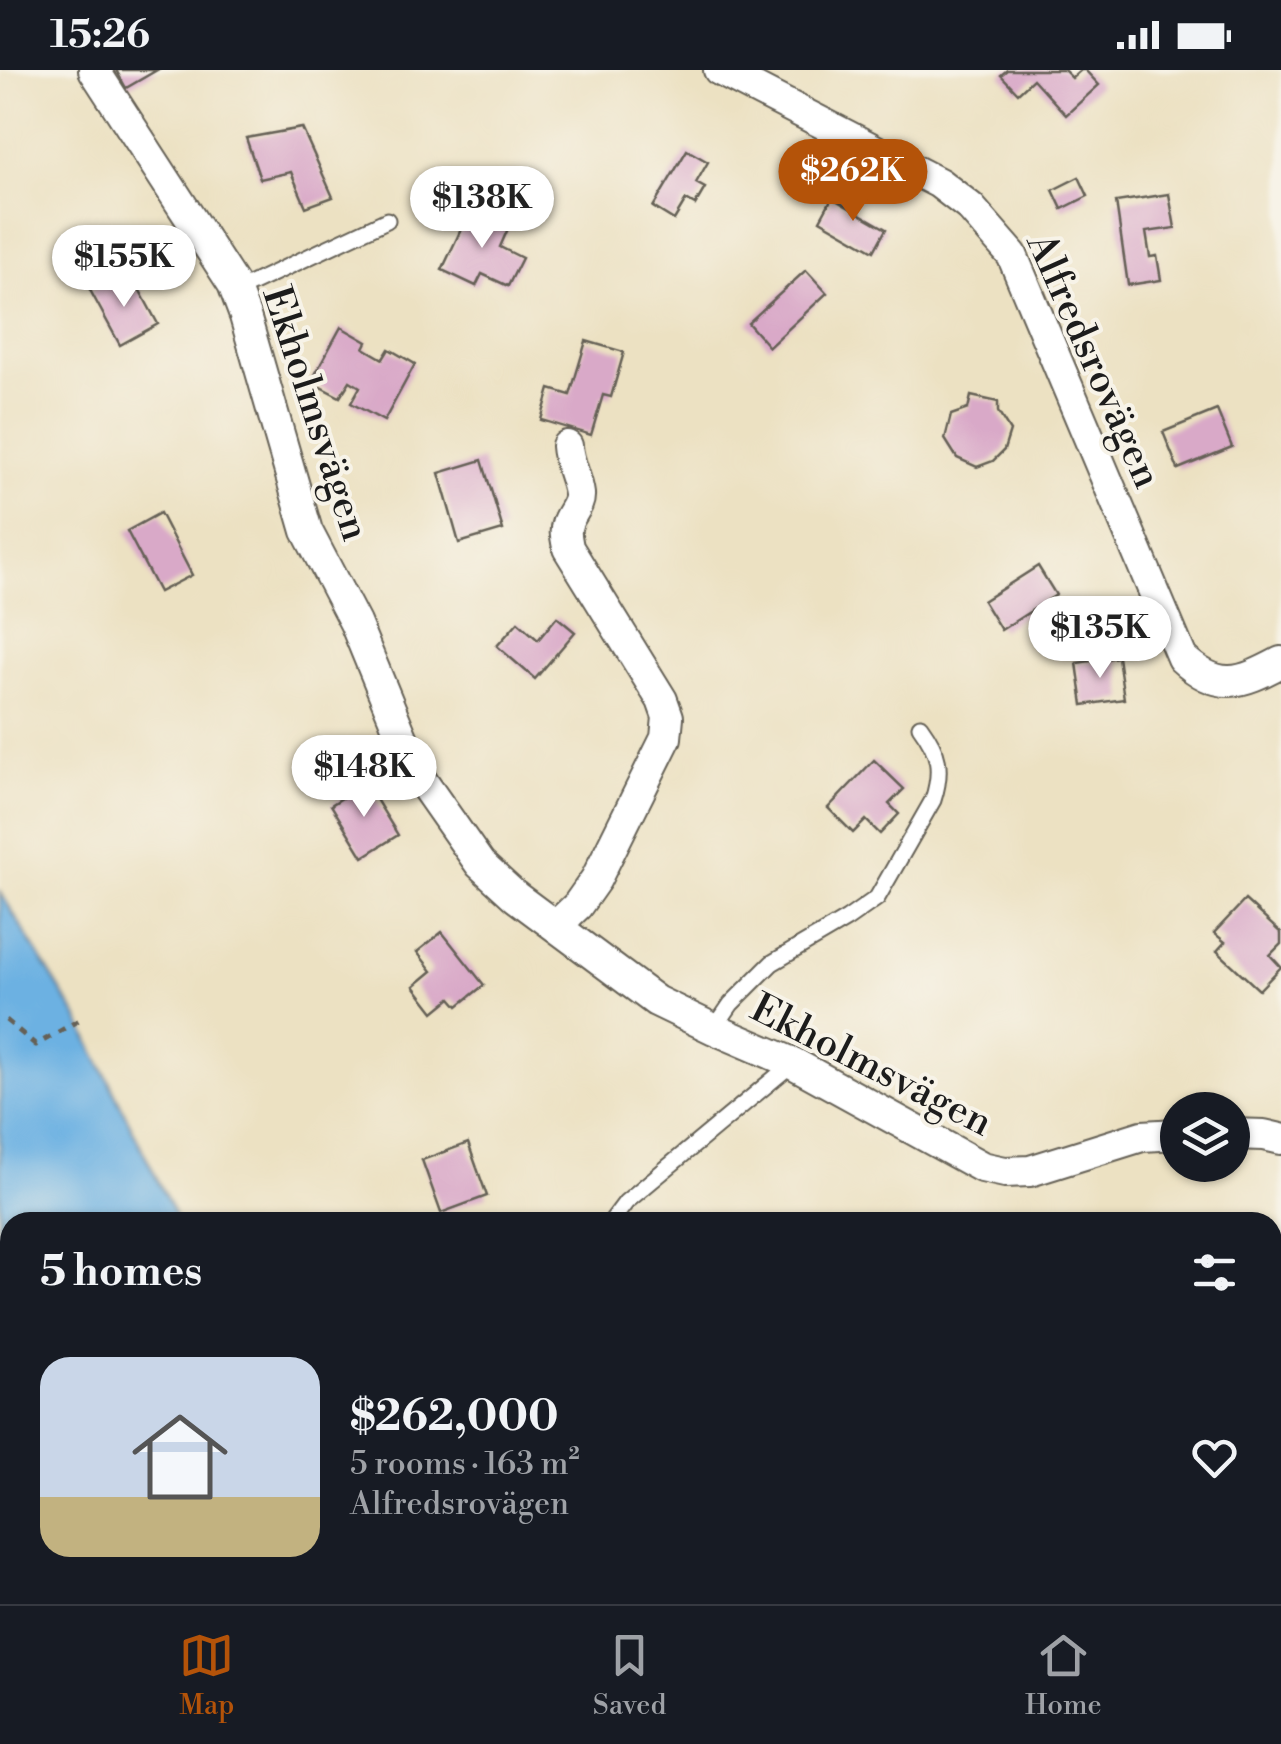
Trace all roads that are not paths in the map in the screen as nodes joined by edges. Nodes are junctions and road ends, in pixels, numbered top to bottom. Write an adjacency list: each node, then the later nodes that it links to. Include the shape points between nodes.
1 (94, 70): 4 (street, Ekholmsvägen)
2 (719, 70): 6 (street, Alfredsrovägen, via 939,182 970,207 1012,256 1182,658 1224,683)
3 (387, 220): 4 (lane)
4 (236, 292): 8 (street, Ekholmsvägen, via 307,530 354,622 417,774 480,864)
5 (567, 446): 8 (street, via 579,502 565,530 568,548 668,717 666,738 596,879)
6 (1281, 662)
7 (920, 726): 9 (lane, via 939,762 939,782 876,898 772,963)
8 (556, 926): 9 (street, Ekholmsvägen, via 656,1001)
9 (714, 1030): 10 (street, Ekholmsvägen)
10 (793, 1064): 11 (street, Ekholmsvägen, via 982,1167 1005,1172); 14 (lane)
11 (1160, 1135)
12 (1250, 1135): 13 (street)
13 (1281, 1139)
14 (619, 1212)

